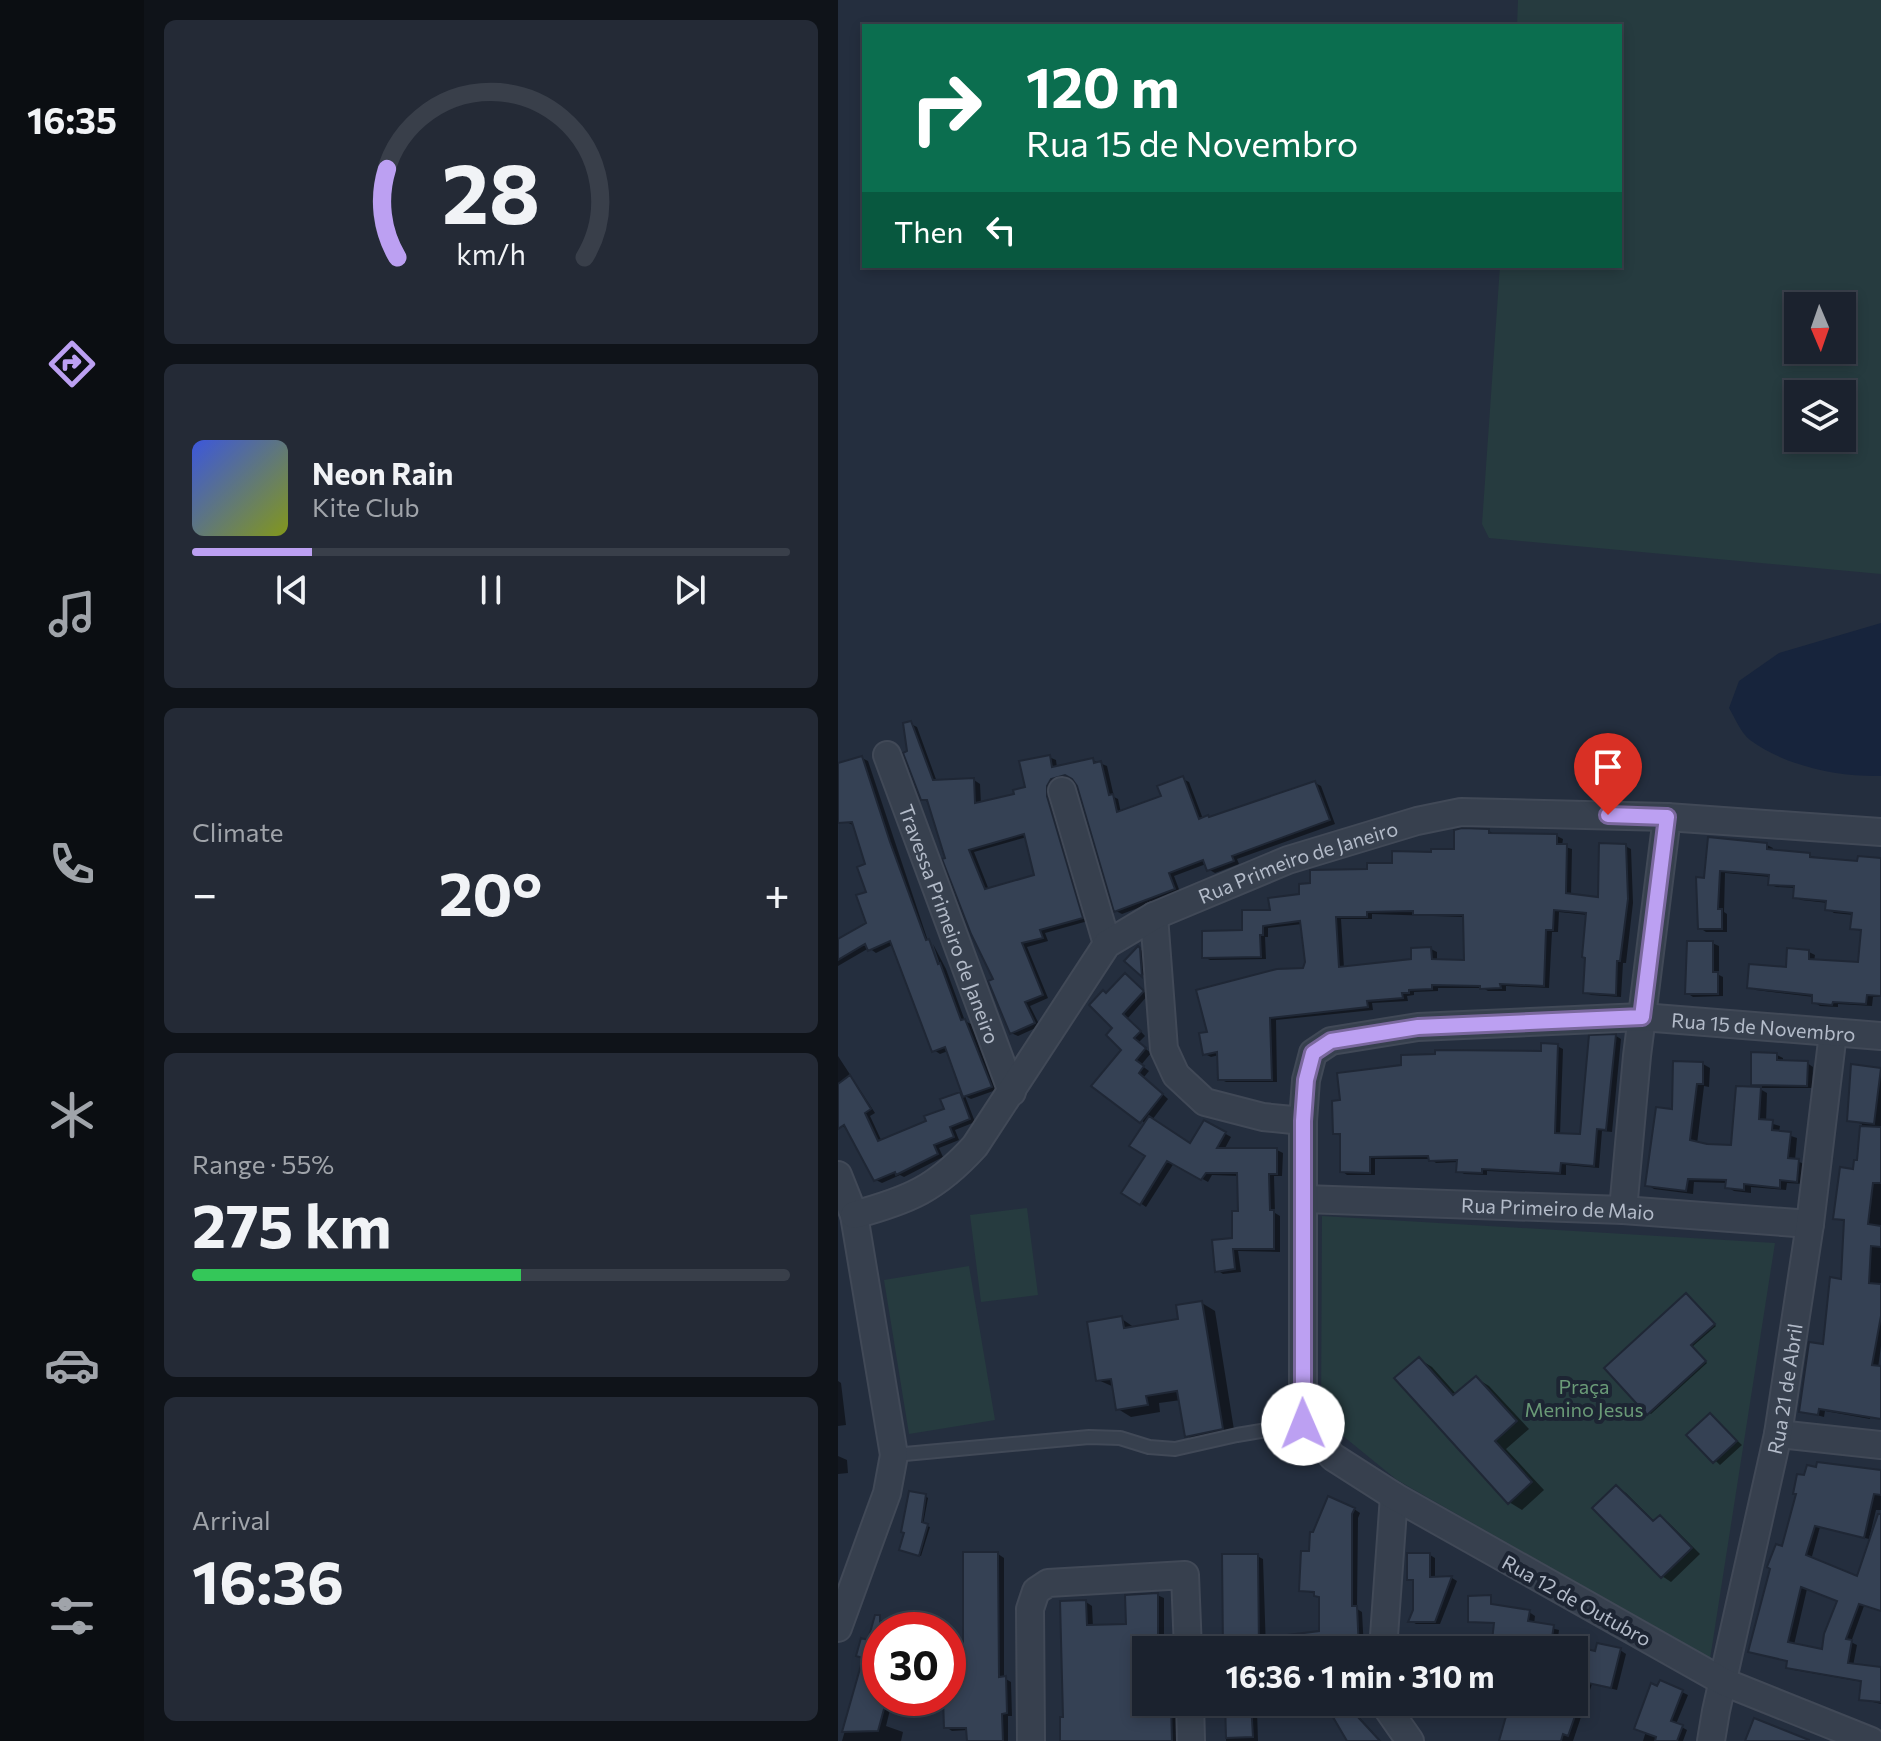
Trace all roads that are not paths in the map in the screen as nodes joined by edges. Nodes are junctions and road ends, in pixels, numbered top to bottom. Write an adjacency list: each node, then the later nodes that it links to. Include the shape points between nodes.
1 (887, 755): 10 (street, Travessa Primeiro de Janeiro)
2 (1062, 791): 6 (street)
3 (1667, 817): 4 (street, Rua Primeiro de Janeiro); 5 (street, Rua Primeiro de Janeiro, via 1461,812 1288,860); 7 (street)
4 (1881, 832)
5 (1154, 916): 6 (street, Rua Primeiro de Janeiro); 11 (street, via 1164,1049 1176,1075 1205,1102)
6 (1107, 944): 10 (street, Rua Primeiro de Janeiro)
7 (1642, 1017): 8 (street, Rua 15 de Novembro); 11 (street, Rua 15 de Novembro, via 1418,1027 1331,1041 1313,1053); 14 (street)
8 (1833, 1033): 9 (street, Rua 15 de Novembro); 16 (street, Rua 21 de Abril)
9 (1881, 1036)
10 (1012, 1092): 15 (street, Rua Primeiro de Janeiro, via 952,1172 921,1194)
11 (1303, 1121): 13 (street)
12 (838, 1175): 15 (street)
13 (1304, 1199): 14 (street, Rua Primeiro de Maio); 17 (street)
14 (1623, 1210): 16 (street, Rua Primeiro de Maio)
15 (854, 1215): 20 (street)
16 (1810, 1224): 18 (street, Rua 21 de Abril)
17 (1303, 1424): 20 (lane, via 1175,1449 1089,1437); 21 (street, Rua 12 de Outubro, via 1333,1457)
18 (1778, 1434): 19 (street); 26 (street, Rua 21 de Abril)
19 (1881, 1445)
20 (894, 1455): 22 (street, via 887,1493)
21 (1394, 1496): 25 (street); 26 (street, Rua 12 de Outubro)
22 (847, 1580): 23 (street)
23 (838, 1628)
24 (1187, 1636): 29 (street, via 1185,1575 1048,1583 1036,1591 1030,1609)
25 (1384, 1636)
26 (1724, 1682): 32 (street, Rua 21 de Abril); 33 (street, Rua 12 de Outubro)
27 (1190, 1716): 30 (street)
28 (1393, 1716): 31 (street)
29 (1031, 1741)
30 (1191, 1741)
31 (1410, 1741)
32 (1711, 1741)
33 (1871, 1741)

